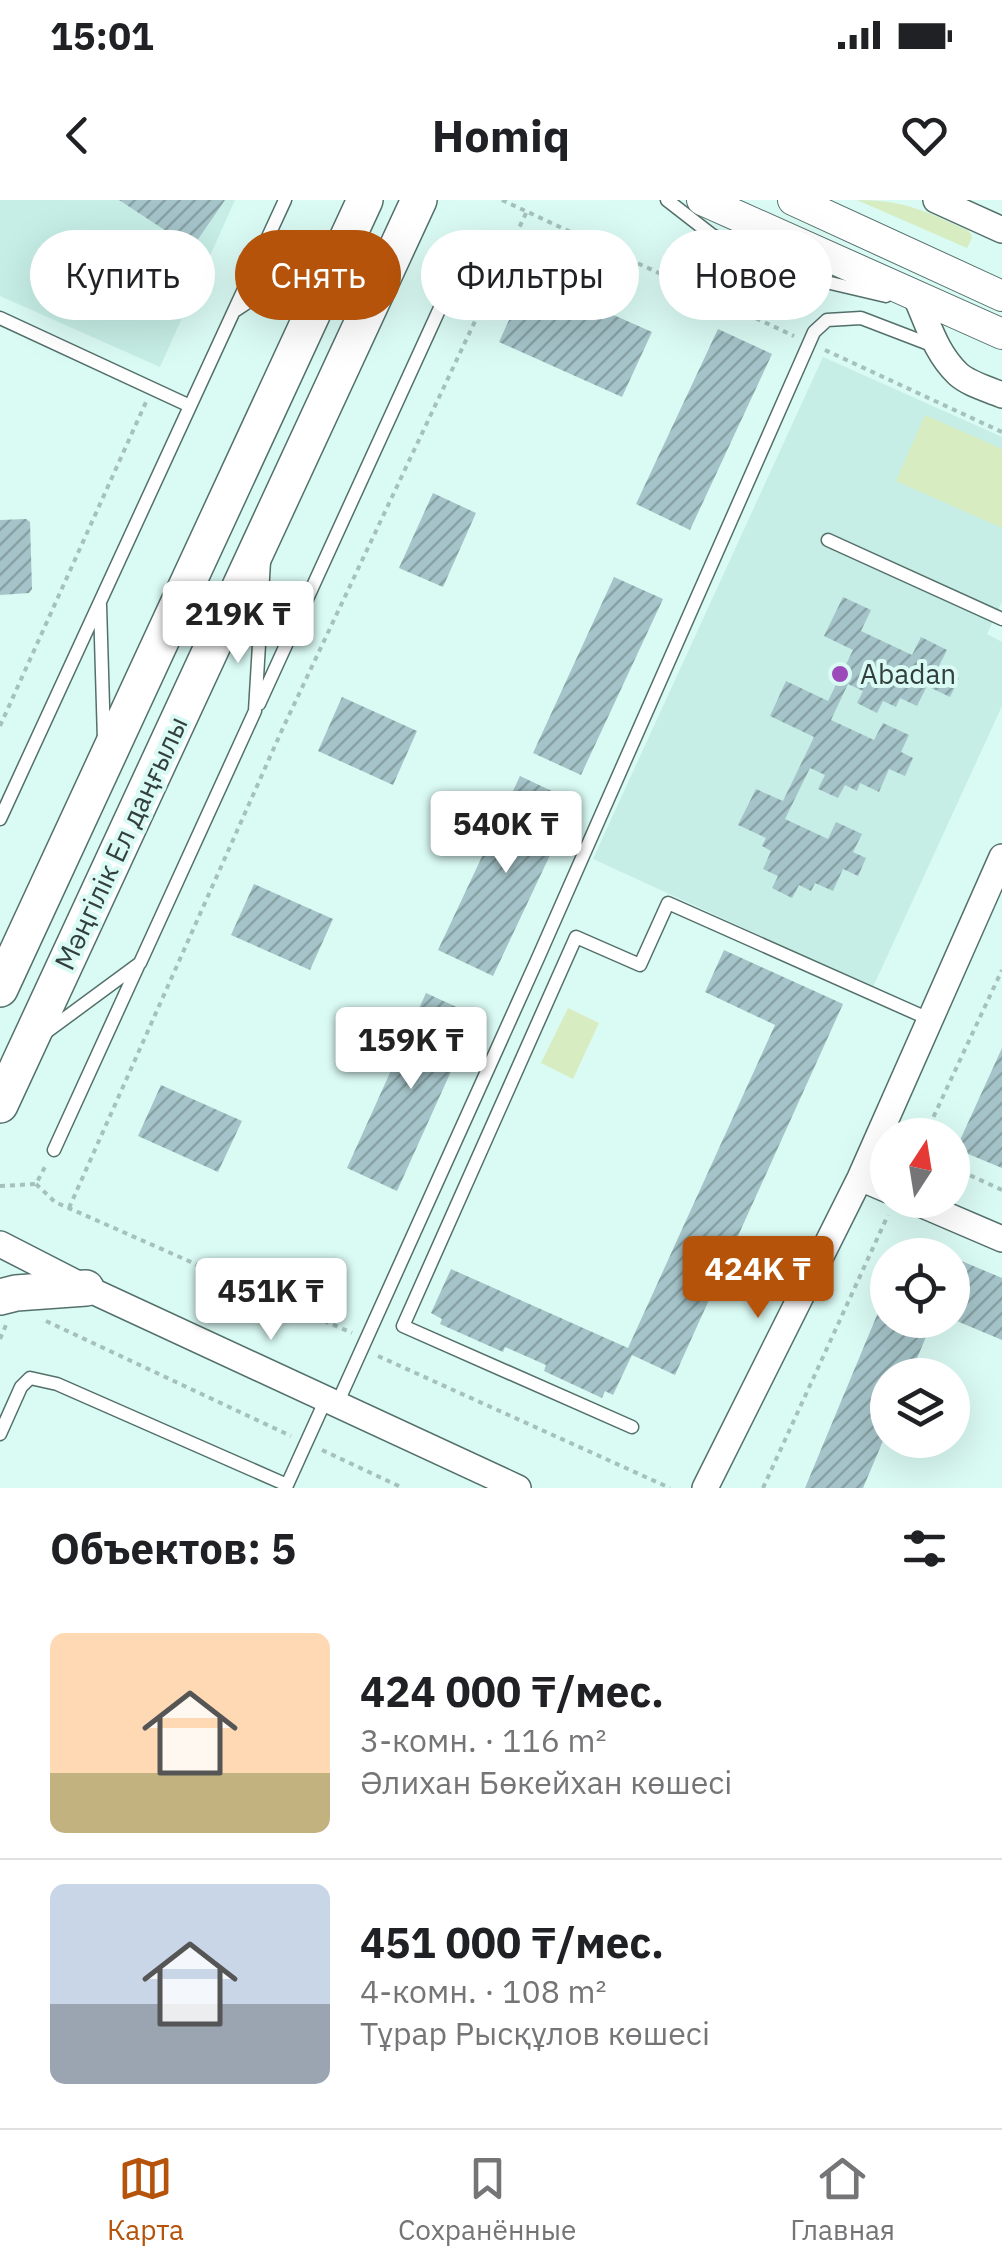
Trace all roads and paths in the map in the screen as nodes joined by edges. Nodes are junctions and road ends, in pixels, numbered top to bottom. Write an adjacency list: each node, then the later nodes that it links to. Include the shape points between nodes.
1 (285, 200): 17 (lane)
2 (365, 200): 11 (main road, Мәңгілік Ел даңғылы)
3 (419, 200): 13 (main road, Мәңгілік Ел даңғылы)
4 (436, 200): 14 (main road)
5 (502, 200): 10 (path)
6 (667, 200): 16 (lane, via 712,235 792,274)
7 (702, 200): 16 (street)
8 (793, 200): 15 (street)
9 (936, 200): 12 (street)
10 (526, 212): 23 (path); 54 (path, via 282,730)
11 (350, 230)
12 (1002, 230)
13 (401, 237)
14 (401, 263)
15 (1002, 296)
16 (927, 303): 22 (street); 24 (street)
17 (234, 312): 28 (lane)
18 (0, 318): 26 (lane)
19 (309, 320): 36 (main road, Мәңгілік Ел даңғылы)
20 (361, 320): 30 (main road, Мәңгілік Ел даңғылы)
21 (434, 320): 34 (lane)
22 (1002, 334)
23 (798, 338)
24 (936, 346): 27 (street, via 960,376); 63 (lane, via 860,318 827,320 814,332 546,940)
25 (824, 350): 29 (path)
26 (152, 389): 28 (lane); 35 (path)
27 (1002, 395)
28 (190, 406): 32 (lane)
29 (1002, 432)
30 (266, 528): 34 (lane); 45 (main road, Мәңгілік Ел даңғылы)
31 (828, 540): 33 (lane)
32 (100, 602): 36 (lane); 37 (lane)
33 (1002, 620)
34 (256, 711): 40 (lane)
35 (0, 726)
36 (104, 762): 39 (main road, Мәңгілік Ел даңғылы)
37 (0, 818)
38 (1001, 863): 44 (street)
39 (52, 878): 41 (main road); 43 (main road, Мәңгілік Ел даңғылы)
40 (140, 963): 45 (lane); 48 (lane)
41 (0, 966)
42 (1002, 970): 47 (path)
43 (0, 989)
44 (929, 1019): 50 (street); 64 (lane, via 668,903 640,966 576,937 403,1326)
45 (27, 1046): 46 (main road, Мәңгілік Ел даңғылы)
46 (0, 1105)
47 (933, 1118)
48 (54, 1150): 52 (path, via 36,1184)
49 (970, 1175): 53 (path)
50 (860, 1178): 51 (street); 69 (street)
51 (870, 1184)
52 (0, 1186)
53 (1002, 1190)
54 (69, 1208)
55 (888, 1218): 70 (path)
56 (947, 1218): 57 (street)
57 (1002, 1239)
58 (0, 1244): 59 (street)
59 (86, 1288): 60 (main road, via 16,1293); 63 (street)
60 (4, 1308): 62 (path)
61 (34, 1316): 66 (path)
62 (0, 1339)
63 (332, 1402): 66 (lane); 68 (street)
64 (632, 1428)
65 (0, 1434): 66 (lane, via 30,1378 287,1485)
66 (306, 1443): 67 (path)
67 (402, 1488)
68 (518, 1488)
69 (705, 1488)
70 (763, 1488)

